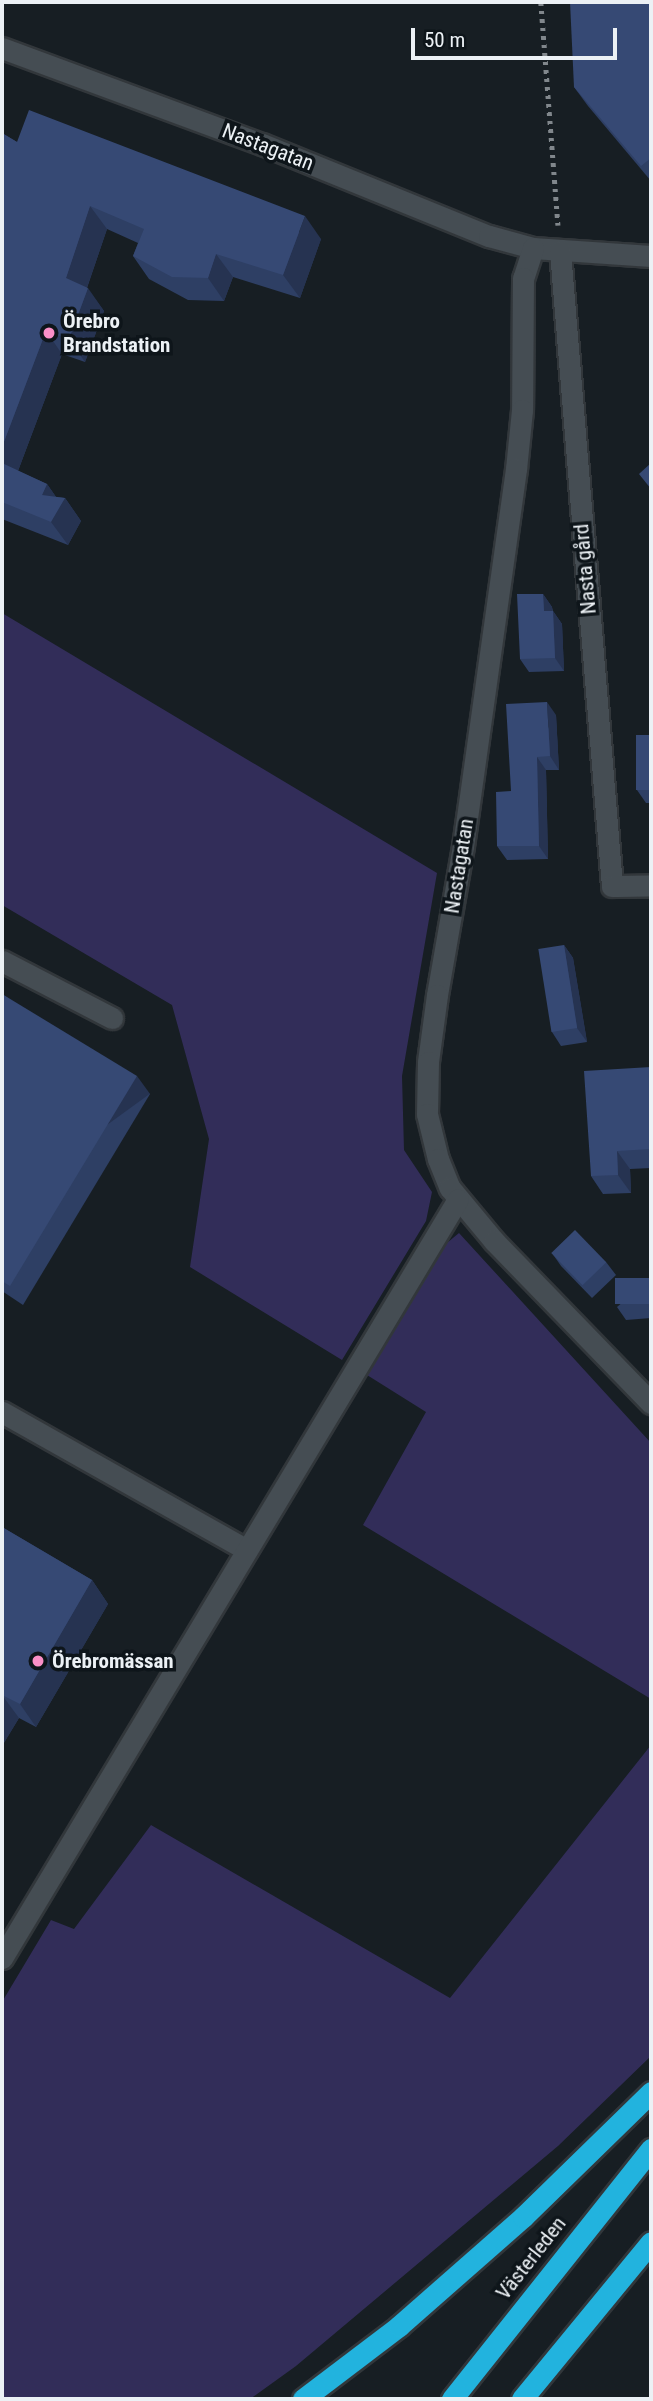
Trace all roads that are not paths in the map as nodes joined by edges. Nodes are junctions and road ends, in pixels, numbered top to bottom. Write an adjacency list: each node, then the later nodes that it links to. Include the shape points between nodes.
1 (2, 48): 2 (street, Nastagatan, via 262,144 489,236)
2 (533, 248): 3 (street, Nastagatan); 8 (street, Nastagatan, via 523,278 522,410 516,469 428,1062 427,1114 438,1159)
3 (559, 251): 4 (street, Nastagatan); 5 (street, Nasta gård, via 612,887)
4 (651, 256)
5 (651, 885)
6 (2, 961): 7 (street)
7 (111, 1018)
8 (458, 1199): 9 (street, Nastagatan); 11 (street)
9 (647, 1397)
10 (2, 1412): 11 (street)
11 (247, 1550): 12 (street)
12 (2, 1958)
13 (651, 2092): 16 (highway, via 523,2217 399,2326)
14 (651, 2149): 17 (highway, Västerleden)
15 (651, 2242): 18 (highway)
16 (303, 2399)
17 (452, 2399)
18 (522, 2399)

